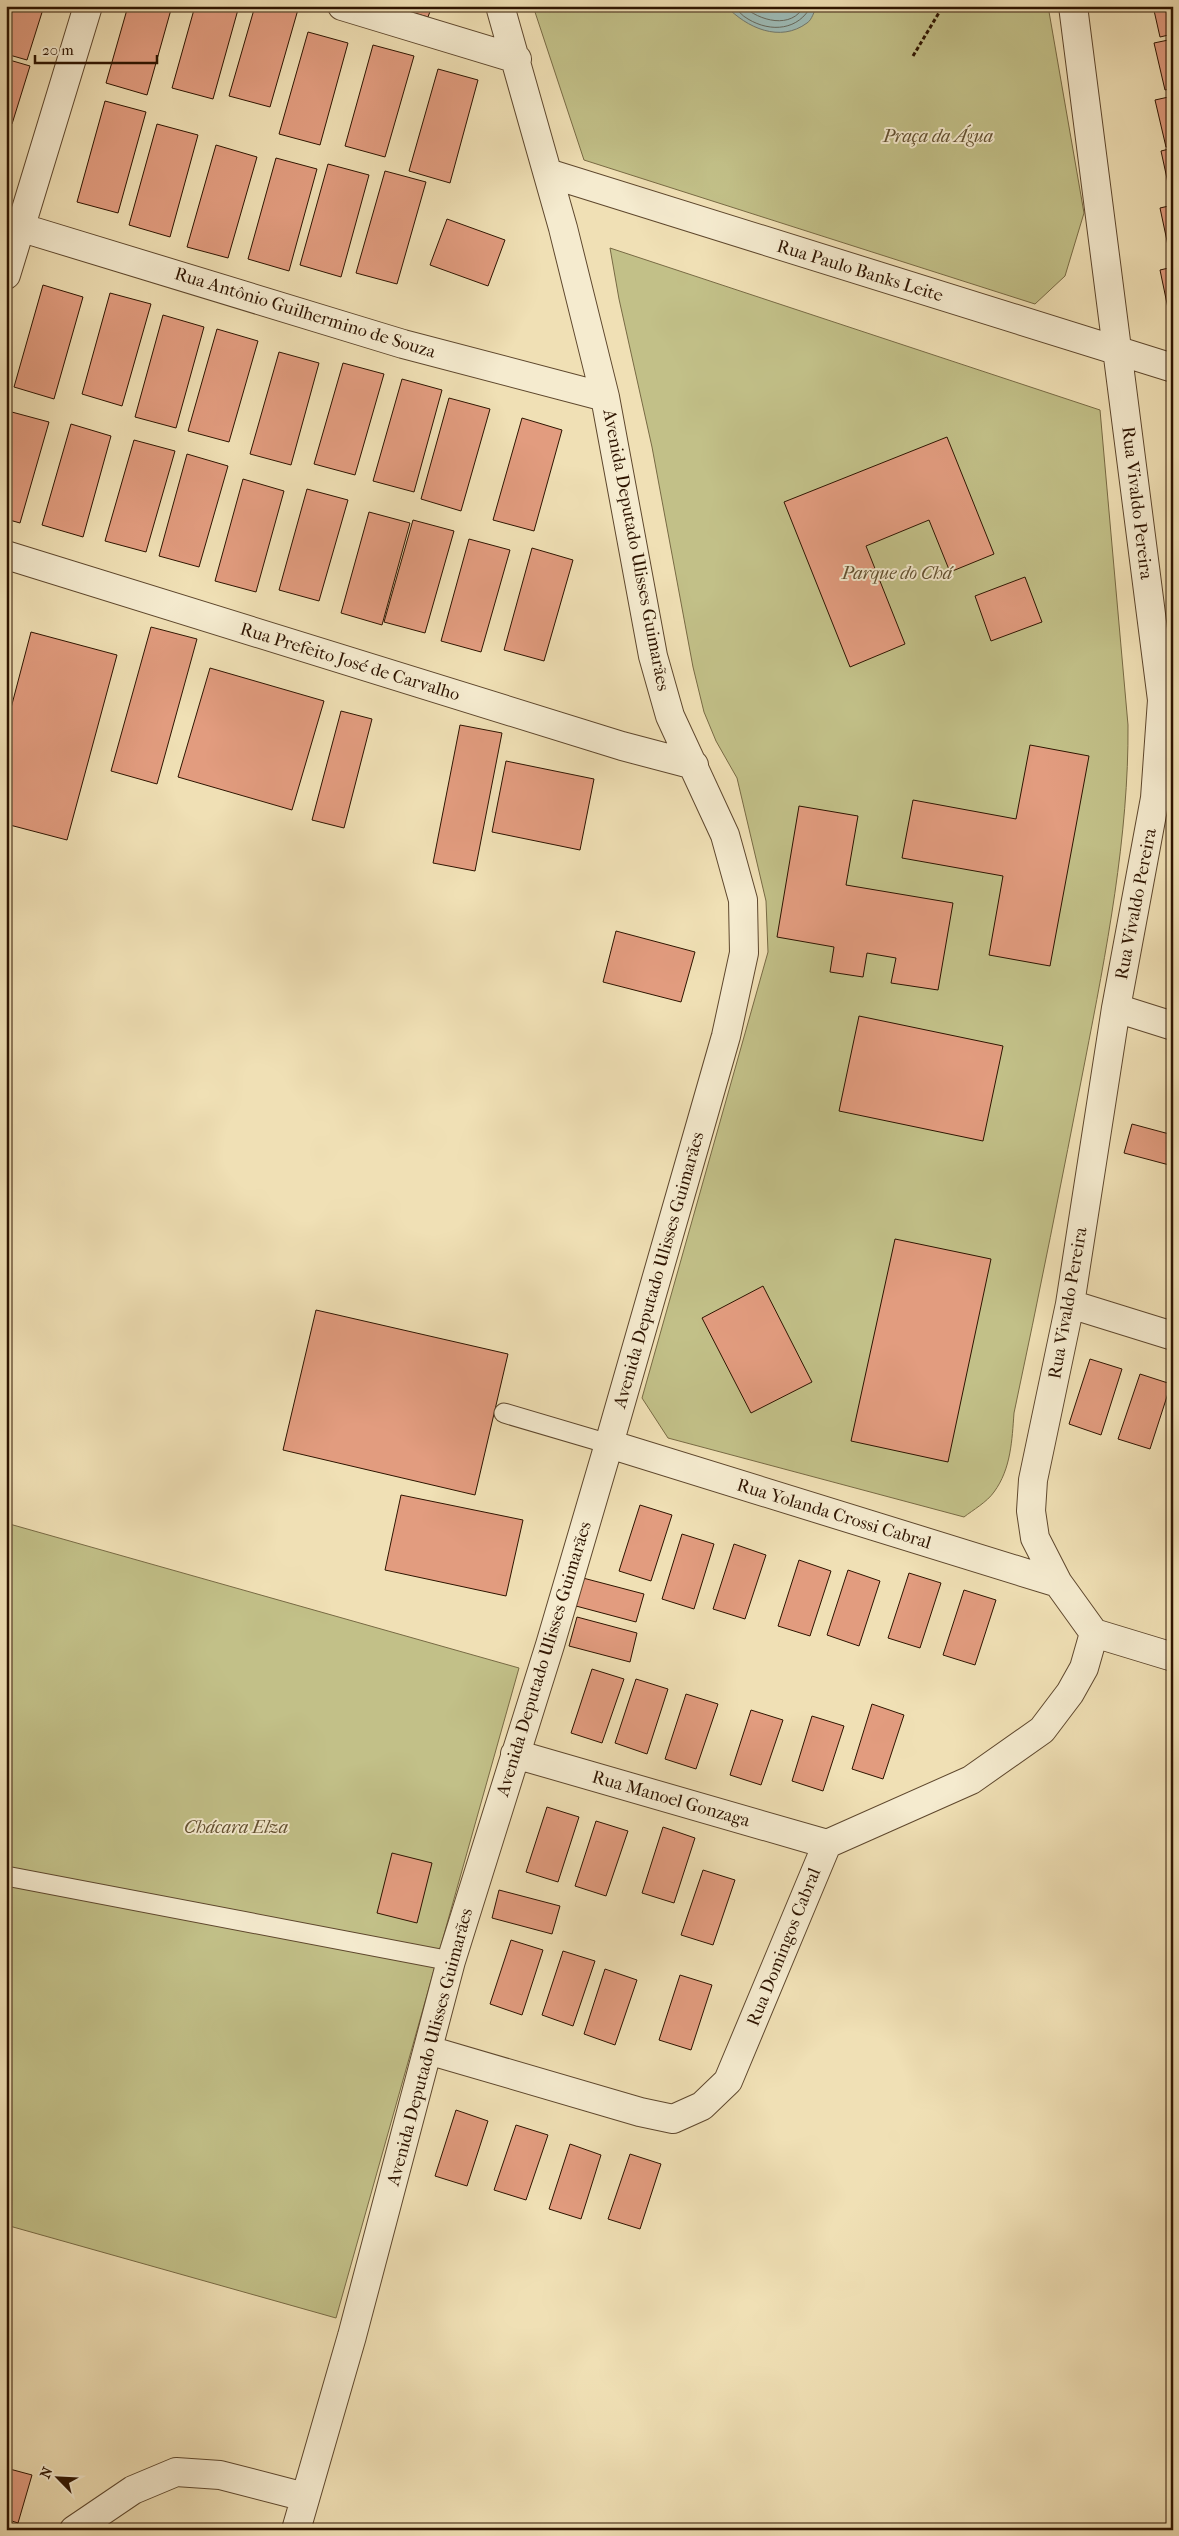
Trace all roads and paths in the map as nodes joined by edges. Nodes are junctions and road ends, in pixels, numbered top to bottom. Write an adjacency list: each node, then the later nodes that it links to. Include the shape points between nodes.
1 (88, 6): 9 (street)
2 (342, 6): 7 (street)
3 (500, 6): 7 (street, Avenida Deputado Ulisses Guimarães)
4 (943, 6): 6 (path)
5 (1073, 6): 11 (street, Rua Vivaldo Pereira)
6 (913, 56)
7 (517, 59): 8 (street, Avenida Deputado Ulisses Guimarães)
8 (548, 173): 11 (street, Rua Paulo Banks Leite); 13 (street, Avenida Deputado Ulisses Guimarães)
9 (14, 225): 10 (street); 13 (street, Rua Antônio Guilhermino de Souza, via 403,344)
10 (6, 275)
11 (1119, 352): 12 (street, Rua Paulo Banks Leite); 15 (street, Rua Vivaldo Pereira)
12 (1173, 368)
13 (605, 397): 16 (street, Avenida Deputado Ulisses Guimarães, via 653,656 670,716)
14 (6, 554): 16 (street, Rua Prefeito José de Carvalho, via 622,746)
15 (1168, 701): 17 (street, Rua Vivaldo Pereira, via 1155,798)
16 (694, 765): 22 (street, Avenida Deputado Ulisses Guimarães, via 725,835 743,900 744,953 726,1036)
17 (1116, 1008): 18 (street); 19 (street, Rua Vivaldo Pereira)
18 (1173, 1026)
19 (1070, 1304): 20 (street); 23 (street, Rua Vivaldo Pereira, via 1033,1480 1031,1511 1035,1538)
20 (1173, 1336)
21 (504, 1413): 22 (lane)
22 (609, 1444): 23 (street, Rua Yolanda Crossi Cabral); 26 (street, Avenida Deputado Ulisses Guimarães)
23 (1058, 1584): 24 (street, Rua Vivaldo Pereira)
24 (1094, 1633): 25 (street); 27 (street, via 1084,1668 1042,1730 971,1780)
25 (1173, 1657)
26 (515, 1754): 27 (street, Rua Manoel Gonzaga); 29 (street, Avenida Deputado Ulisses Guimarães)
27 (826, 1844): 30 (street, Rua Domingos Cabral, via 728,2081 702,2106 673,2119)
28 (6, 1876): 29 (lane)
29 (451, 1961): 30 (street, Avenida Deputado Ulisses Guimarães)
30 (428, 2050): 31 (street, Avenida Deputado Ulisses Guimarães, via 352,2336)
31 (305, 2497): 32 (street, via 220,2476 176,2472 133,2490); 33 (street, Avenida Deputado Ulisses Guimarães)
32 (74, 2530)
33 (296, 2530)

